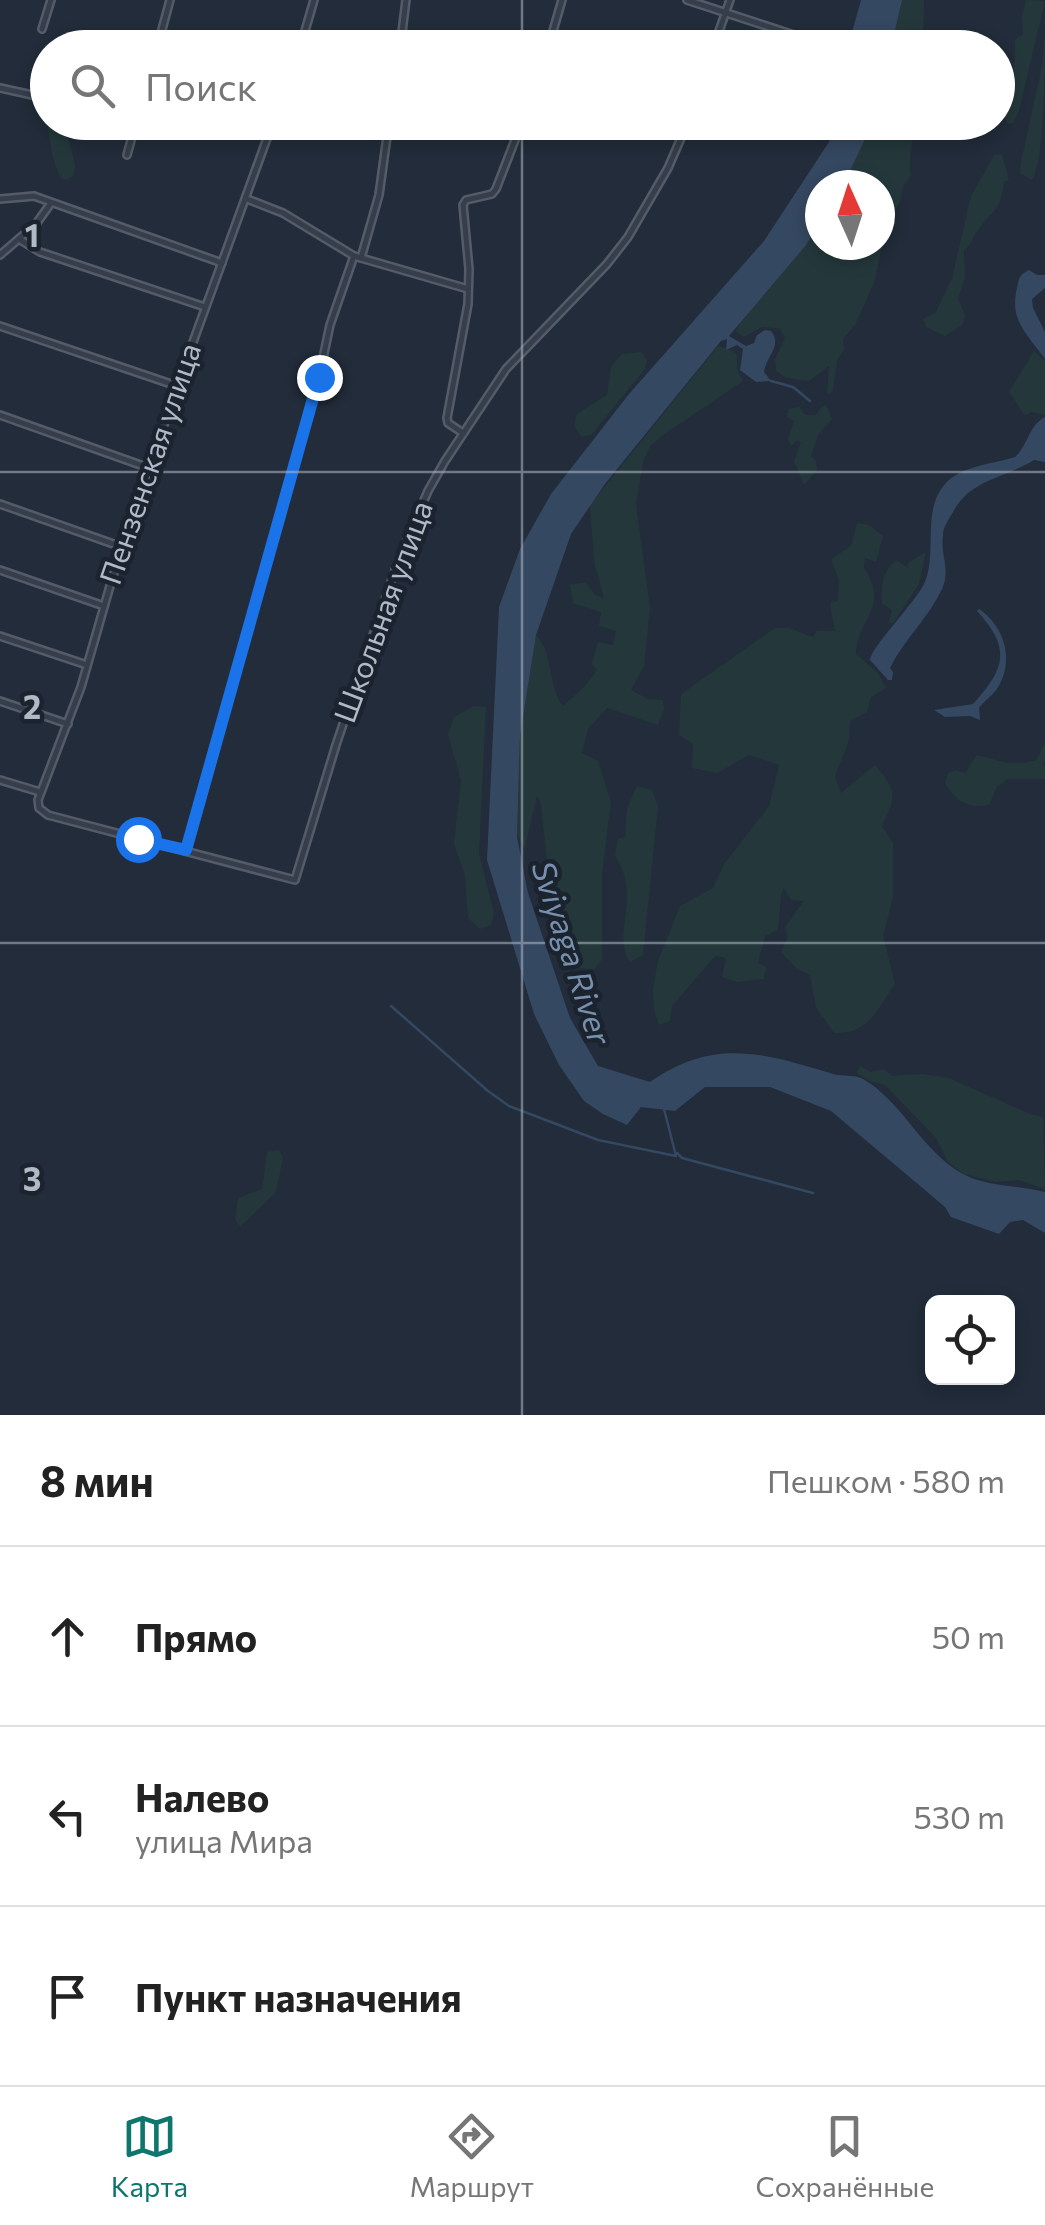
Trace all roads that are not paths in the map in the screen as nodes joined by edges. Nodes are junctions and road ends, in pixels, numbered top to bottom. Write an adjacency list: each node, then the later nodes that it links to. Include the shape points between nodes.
1 (50, 0): 9 (street)
2 (170, 0): 10 (street)
3 (314, 0): 11 (street)
4 (406, 0): 12 (street)
5 (562, 0): 13 (street)
6 (686, 0): 8 (street)
7 (730, 0): 8 (street)
8 (725, 13): 14 (street); 15 (street)
9 (42, 29)
10 (162, 30)
11 (305, 30)
12 (402, 30)
13 (553, 30)
14 (719, 30)
15 (780, 30)
16 (0, 88): 17 (street)
17 (30, 95)
18 (131, 140): 23 (street)
19 (267, 140): 25 (street, Пензенская улица)
20 (388, 140): 29 (street, via 380,195)
21 (515, 140): 31 (street, via 496,189 463,206)
22 (680, 140): 36 (street, Школьная улица, via 628,237 528,342)
23 (127, 155)
24 (0, 199): 26 (street, via 21,194)
25 (246, 199): 29 (street); 30 (street, Пензенская улица)
26 (51, 203): 27 (street); 30 (street)
27 (19, 239): 28 (street); 32 (street, via 40,252)
28 (0, 256)
29 (358, 257): 31 (street); 48 (street, via 330,325)
30 (222, 263): 32 (street, Пензенская улица)
31 (468, 289): 36 (street, via 446,418)
32 (205, 306): 34 (street, Пензенская улица)
33 (0, 326): 34 (street)
34 (177, 386): 37 (street, Пензенская улица)
35 (0, 415): 37 (street)
36 (463, 433): 48 (street, Школьная улица, via 404,543 295,880)
37 (149, 468): 39 (street, Пензенская улица)
38 (0, 504): 39 (street)
39 (122, 547): 41 (street, Пензенская улица)
40 (0, 570): 41 (street)
41 (104, 606): 43 (street, Пензенская улица)
42 (0, 636): 43 (street)
43 (87, 665): 45 (street, Пензенская улица)
44 (0, 701): 45 (street)
45 (68, 724): 47 (street, Пензенская улица)
46 (0, 780): 47 (street)
47 (40, 792): 48 (street, Пензенская улица, via 39,808 48,815)
48 (186, 850)

